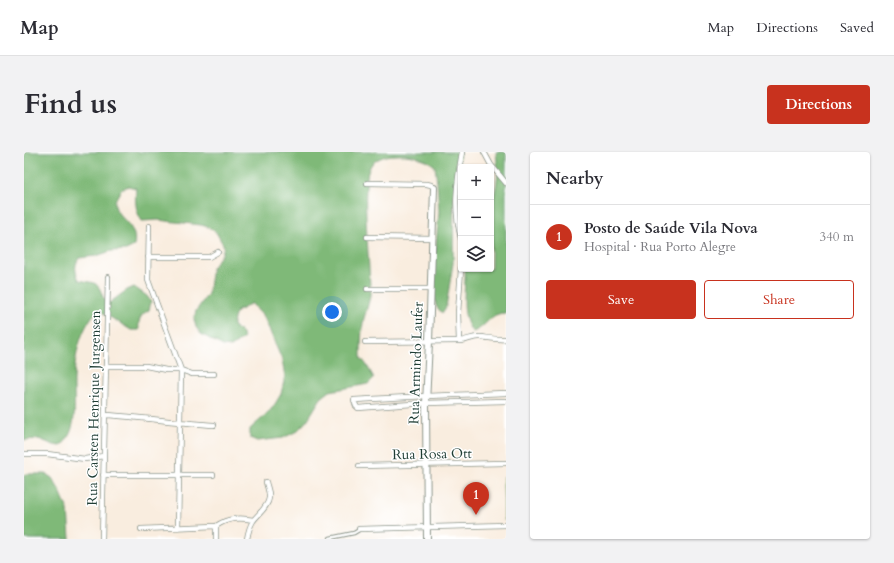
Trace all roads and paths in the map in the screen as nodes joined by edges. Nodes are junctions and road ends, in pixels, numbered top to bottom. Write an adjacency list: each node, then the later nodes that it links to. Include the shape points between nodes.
1 (462, 152): 7 (street, via 456,184 457,224)
2 (484, 152): 4 (street)
3 (367, 183): 5 (street, via 427,184)
4 (506, 183)
5 (434, 188): 9 (street, Rua Armindo Laufer)
6 (149, 226): 11 (street)
7 (460, 236)
8 (367, 237): 9 (street)
9 (433, 238): 14 (street, Rua Armindo Laufer)
10 (218, 252): 11 (street, via 209,256)
11 (148, 257): 21 (street, via 148,280)
12 (461, 272): 17 (street)
13 (108, 276): 20 (street, Rua Carsten Henrique Jurgensen)
14 (431, 289): 15 (street); 19 (street, Rua Armindo Laufer)
15 (367, 290)
16 (506, 339): 17 (street, via 475,337)
17 (459, 341): 19 (street)
18 (365, 342): 19 (street)
19 (429, 342): 24 (street, Rua Armindo Laufer)
20 (106, 366): 21 (street, via 146,366); 27 (street, Rua Carsten Henrique Jurgensen)
21 (181, 370): 22 (street, via 192,374); 28 (street)
22 (214, 374)
23 (506, 394): 24 (street)
24 (426, 396): 26 (street, Rua Armindo Laufer); 26 (street, via 354,400 358,408)
25 (506, 401): 26 (street)
26 (426, 403): 33 (street, Rua Armindo Laufer)
27 (106, 415): 28 (street); 31 (street, Rua Carsten Henrique Jurgensen)
28 (179, 423): 29 (street); 37 (street)
29 (214, 426)
30 (24, 454): 31 (street, via 85,459)
31 (103, 456): 35 (street, Rua Carsten Henrique Jurgensen)
32 (506, 463): 33 (street, Rua Rosa Ott)
33 (426, 465): 34 (street, Rua Rosa Ott); 42 (street, Rua Armindo Laufer)
34 (359, 466)
35 (103, 475): 37 (street); 47 (street, Rua Carsten Henrique Jurgensen)
36 (213, 475): 37 (street)
37 (178, 476): 44 (street)
38 (266, 482): 39 (street, via 269,500)
39 (254, 520): 41 (street, via 228,519); 49 (street)
40 (506, 525): 42 (street)
41 (216, 526): 44 (street); 48 (street)
42 (426, 527): 45 (street); 50 (street, Rua Armindo Laufer)
43 (141, 528): 44 (street)
44 (178, 528)
45 (359, 529): 46 (lane, via 354,533)
46 (330, 538)
47 (102, 539)
48 (216, 539)
49 (247, 539)
50 (427, 539)

